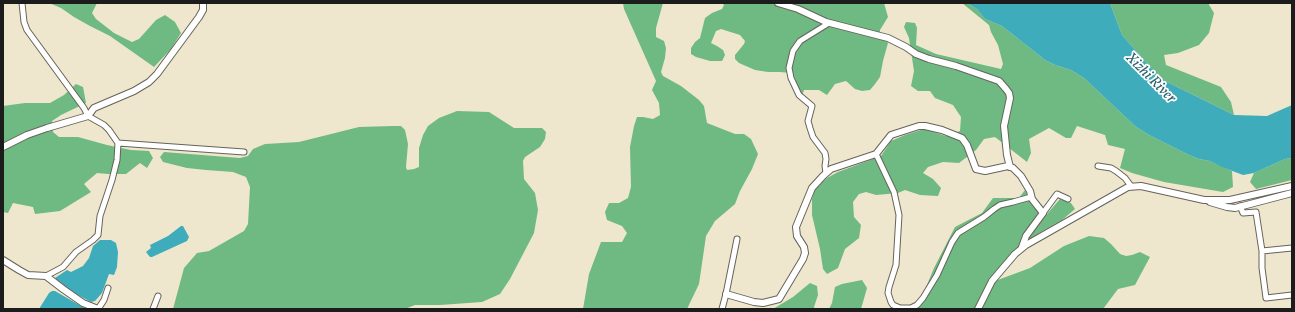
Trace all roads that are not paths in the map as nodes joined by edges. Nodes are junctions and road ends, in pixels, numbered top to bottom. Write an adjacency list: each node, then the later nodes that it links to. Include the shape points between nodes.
1 (22, 3): 5 (street, via 27,30)
2 (203, 3): 5 (street, via 200,17 149,82 94,108)
3 (778, 3): 4 (street)
4 (829, 23): 11 (street, via 888,38 929,59 1000,81 1010,98 1004,126); 12 (street, via 800,41 793,51 789,68 799,95 812,106 808,121 813,137 825,154)
5 (88, 116): 6 (street, via 104,125); 7 (street, via 27,135)
6 (118, 143): 8 (street); 26 (street, via 116,165 100,216 98,234 63,267)
7 (3, 147)
8 (244, 152)
9 (876, 154): 11 (street, via 891,135 925,126 962,138 968,145 976,169 985,171 1003,166); 12 (street); 16 (street, via 894,192 899,215 896,265 888,292 891,302 900,308 911,308 923,298 958,233 1000,205)
10 (1098, 166): 13 (street, via 1116,171)
11 (1010, 167): 16 (street, via 1021,176)
12 (826, 173): 28 (street, via 812,188 796,227 805,253 779,299 758,302)
13 (1131, 186): 18 (street); 22 (street)
14 (1292, 186): 18 (street, via 1230,200)
15 (1292, 194): 19 (street)
16 (1031, 197): 20 (street)
17 (1068, 199): 20 (street, via 1057,194)
18 (1204, 200): 19 (street, via 1227,207)
19 (1240, 206): 24 (street, via 1243,213 1256,212)
20 (1043, 213): 22 (street, via 1026,236)
21 (737, 239): 28 (street)
22 (1022, 247): 34 (street, via 992,281)
23 (1292, 248): 24 (street)
24 (1262, 251): 29 (street, via 1266,298)
25 (3, 260): 26 (street, via 28,275)
26 (46, 276): 31 (street, via 83,302)
27 (108, 288): 31 (street)
28 (726, 294): 33 (street)
29 (1292, 295)
30 (158, 296): 32 (street)
31 (98, 309)
32 (153, 309)
33 (722, 309)
34 (978, 309)

